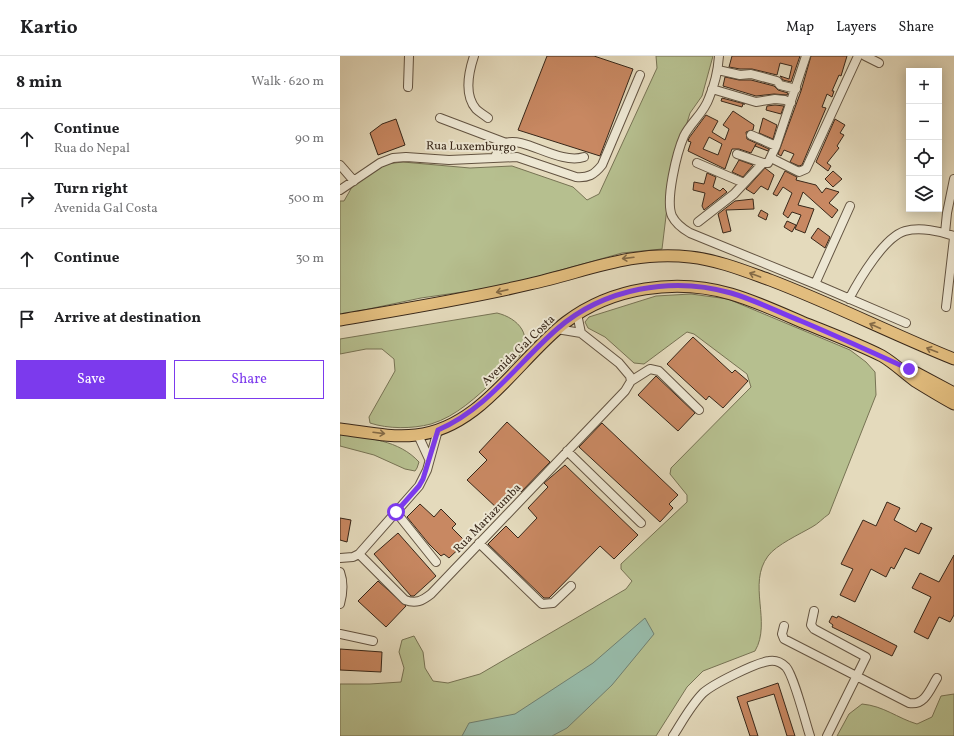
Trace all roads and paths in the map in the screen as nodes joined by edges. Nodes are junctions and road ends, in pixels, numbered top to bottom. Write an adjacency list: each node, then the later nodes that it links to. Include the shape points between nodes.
1 (408, 56): 10 (street)
2 (474, 56): 15 (street, via 470,68 470,96 476,109)
3 (720, 56): 8 (street)
4 (806, 56): 12 (street)
5 (858, 56): 22 (street, via 806,169 799,172)
6 (865, 56): 7 (street)
7 (879, 63)
8 (718, 70): 11 (street); 12 (street, via 740,75 751,74)
9 (640, 75): 20 (street, Rua Luxemburgo, via 602,165 591,176 576,177 517,157)
10 (408, 87)
11 (712, 89): 13 (street, via 756,102 775,99); 34 (street, via 702,112 690,127 679,150 672,180 672,216 682,229)
12 (796, 89): 13 (street)
13 (791, 103): 18 (street)
14 (440, 118): 17 (street)
15 (488, 118)
16 (751, 135): 18 (street)
17 (506, 143): 20 (street); 21 (street, via 534,147 569,159)
18 (776, 146): 22 (street)
19 (737, 154): 24 (street)
20 (495, 157): 27 (street, Rua Luxemburgo, via 449,160 393,158 380,163)
21 (584, 157)
22 (772, 158): 24 (street, via 768,163)
23 (697, 163): 28 (street)
24 (763, 163): 28 (street)
25 (340, 165): 27 (street)
26 (954, 179): 32 (street)
27 (354, 181): 29 (street, Rua Luxemburgo)
28 (744, 183): 31 (street)
29 (340, 190)
30 (850, 206): 34 (street)
31 (698, 222)
32 (945, 233): 33 (street); 35 (street, via 914,230 898,234 868,266)
33 (954, 237): 36 (street)
34 (815, 284): 35 (street)
35 (849, 299): 39 (street)
36 (946, 307)
37 (577, 314): 40 (main road, Avenida Gal Costa); 41 (street); 42 (main road, Avenida Gal Costa, via 606,299 648,288 691,286 749,300)
38 (340, 320): 43 (main road, one-way to 38, via 910,342 799,291 757,275 711,260 670,255 622,259 540,282 468,298)
39 (906, 323)
40 (557, 329): 41 (street); 49 (main road, Avenida Gal Costa, via 482,404 459,420)
41 (581, 333): 44 (street, via 620,363)
42 (883, 357): 45 (main road); 46 (main road, Avenida Gal Costa, via 915,381)
43 (954, 358)
44 (631, 380): 47 (street, via 650,369 659,371); 51 (street, Rua Mariazumba, via 625,391)
45 (954, 393)
46 (954, 404)
47 (699, 410)
48 (340, 429): 50 (main road, Avenida Gal Costa, one-way to 50, via 391,435)
49 (438, 430): 50 (main road, Avenida Gal Costa); 52 (street)
50 (418, 435): 52 (street)
51 (567, 451): 54 (street); 55 (street, Rua Mariazumba)
52 (429, 459): 53 (street, via 419,486)
53 (396, 512): 56 (street); 58 (street)
54 (641, 523)
55 (479, 543): 56 (street, Rua Mariazumba, via 431,594 417,602 405,600); 60 (street, via 542,604 553,603)
56 (359, 554): 57 (street)
57 (342, 559)
58 (436, 562)
59 (340, 572): 61 (street, via 343,582)
60 (571, 586)
61 (340, 604)
62 (814, 611): 66 (street, via 811,625 814,629 866,657)
63 (784, 626): 66 (street, via 784,638)
64 (340, 634): 65 (street)
65 (373, 641)
66 (857, 676): 67 (street, via 913,704 924,700); 70 (street)
67 (937, 678)
68 (673, 736): 69 (street, via 704,692 717,683 753,667 768,661 776,661 787,668)
69 (810, 736)
70 (827, 736)

